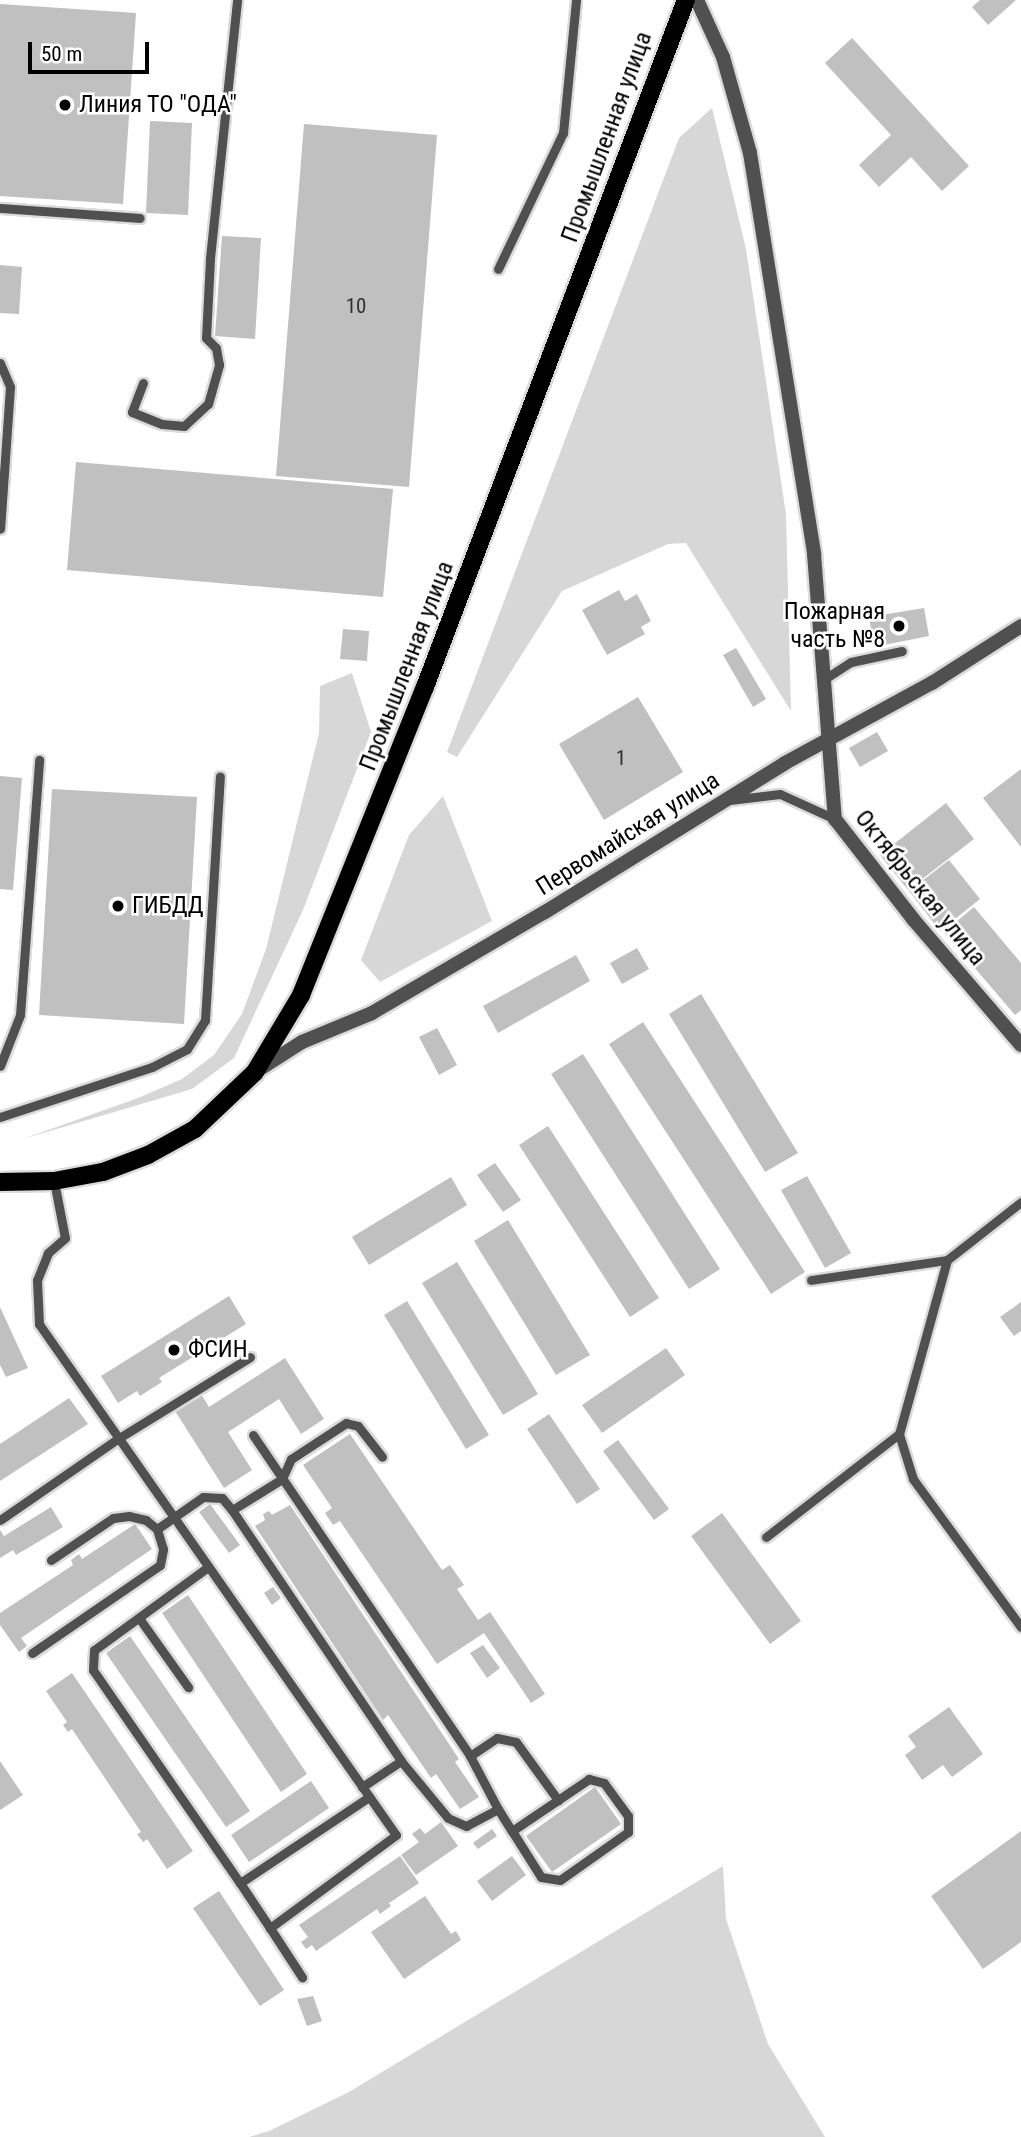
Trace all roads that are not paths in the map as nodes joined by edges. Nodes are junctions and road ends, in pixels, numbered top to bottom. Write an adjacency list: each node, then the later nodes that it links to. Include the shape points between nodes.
1 (237, 0): 9 (lane, via 209,258 206,338 216,348 219,365 208,404 184,426 162,424 132,412)
2 (576, 0): 7 (lane, via 563,133)
3 (686, 0): 21 (main road, Промышленная улица, via 512,465 376,810 301,995)
4 (697, 0): 13 (street, Октябрьская улица, via 723,57 750,153 814,554)
5 (0, 208): 6 (lane)
6 (140, 218)
7 (498, 269)
8 (0, 363): 10 (lane, via 10,387)
9 (143, 383)
10 (0, 529)
11 (1021, 626): 14 (street, Первомайская улица)
12 (902, 651): 13 (lane, via 850,662)
13 (824, 680): 14 (street, Октябрьская улица)
14 (829, 741): 17 (street, Первомайская улица); 18 (street, Октябрьская улица)
15 (39, 760): 20 (lane, via 20,1015)
16 (220, 776): 22 (lane, via 205,1020 187,1049 152,1067)
17 (726, 800): 18 (lane, via 780,794); 21 (street, Первомайская улица, via 372,1013 302,1042)
18 (835, 819): 19 (street, Октябрьская улица)
19 (1021, 1045)
20 (0, 1066)
21 (255, 1072): 24 (main road, Промышленная улица, via 195,1129 103,1172)
22 (0, 1117)
23 (3, 1180): 24 (main road, Промышленная улица)
24 (54, 1181): 31 (lane, via 65,1238 48,1253 37,1280 39,1324)
25 (1021, 1202): 26 (lane)
26 (947, 1260): 27 (lane); 29 (lane)
27 (811, 1280)
28 (250, 1357): 31 (lane)
29 (899, 1434): 38 (lane); 42 (lane, via 913,1479)
30 (253, 1435): 33 (lane)
31 (119, 1438): 35 (lane); 36 (lane)
32 (382, 1457): 33 (lane, via 358,1426 346,1423 291,1459)
33 (282, 1479): 34 (lane); 45 (lane)
34 (232, 1510): 35 (lane, via 222,1498 203,1497); 46 (lane)
35 (174, 1516): 37 (lane); 40 (lane)
36 (0, 1520)
37 (158, 1529): 39 (lane, via 146,1520 113,1518); 43 (lane, via 163,1549 160,1565)
38 (766, 1537)
39 (51, 1560)
40 (208, 1567): 41 (lane); 47 (lane)
41 (139, 1618): 44 (lane); 52 (lane, via 94,1650 93,1670)
42 (1021, 1627)
43 (32, 1653)
44 (188, 1687)
45 (470, 1756): 49 (lane, via 497,1738 516,1742); 50 (lane)
46 (401, 1761): 47 (lane); 50 (lane, via 449,1818 467,1826)
47 (362, 1787): 48 (lane)
48 (369, 1797): 52 (lane); 53 (lane, via 396,1835)
49 (558, 1800): 51 (lane); 51 (lane, via 589,1779 604,1783 628,1816 628,1832 560,1880 541,1877)
50 (498, 1809): 51 (lane)
51 (512, 1831)
52 (240, 1883): 53 (lane)
53 (270, 1928): 54 (lane)
54 (302, 1977)

